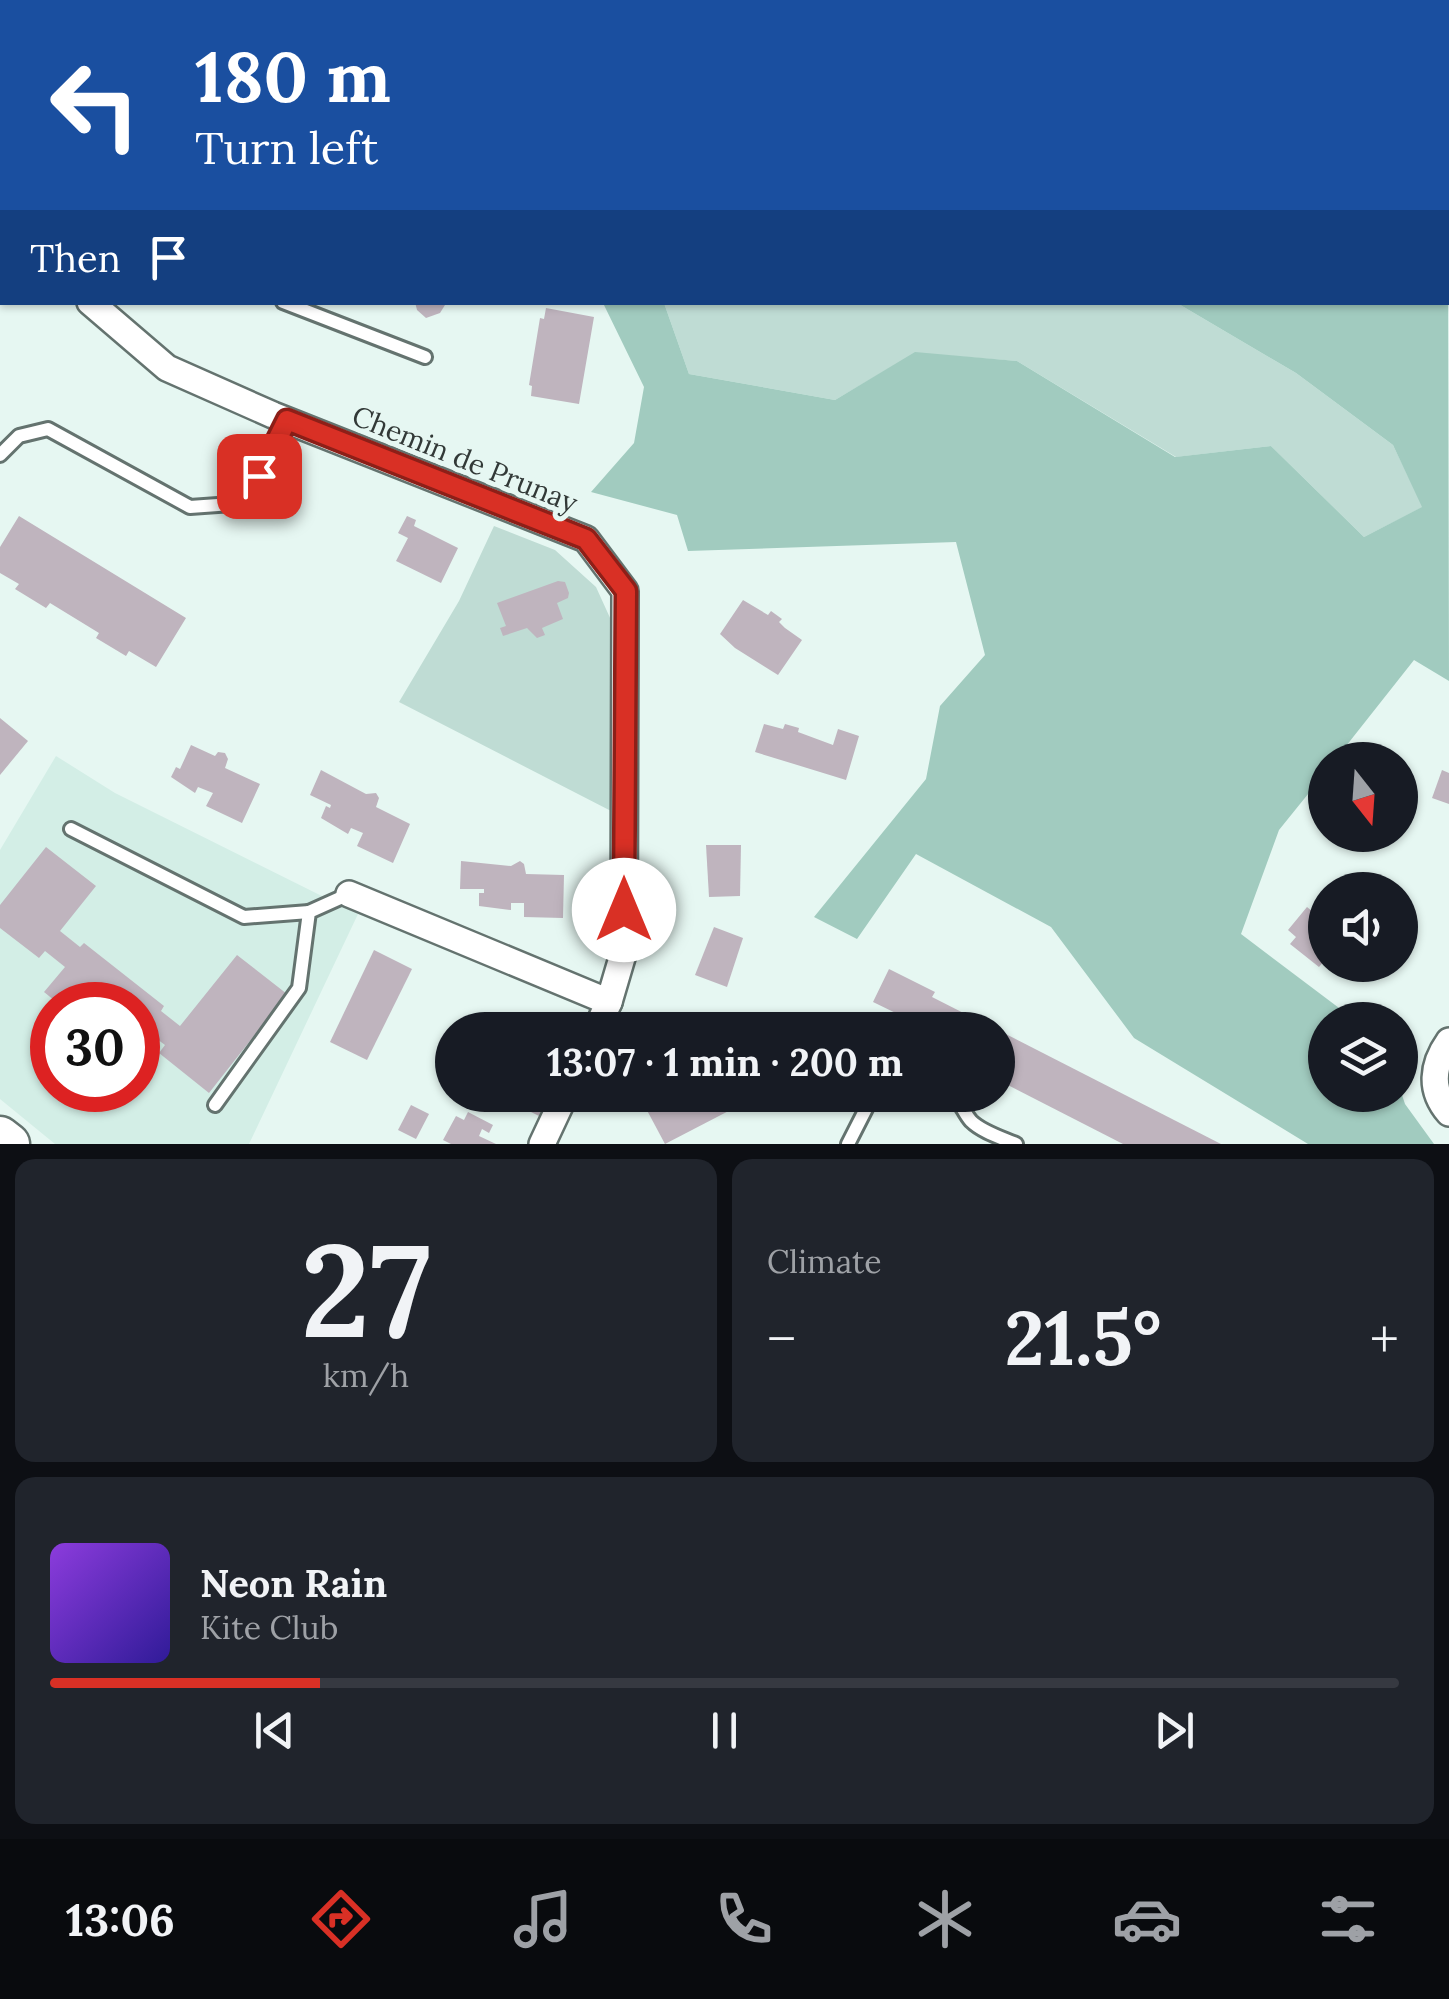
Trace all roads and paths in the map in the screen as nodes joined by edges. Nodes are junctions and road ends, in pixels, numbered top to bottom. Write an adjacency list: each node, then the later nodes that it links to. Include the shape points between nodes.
1 (94, 305): 4 (street, Chemin de Prunay, via 167,368)
2 (291, 305): 3 (lane)
3 (425, 358)
4 (287, 420): 5 (lane, via 259,476 232,504 190,507 48,429 19,436); 9 (street, Chemin de Prunay, via 586,539 626,591 624,950)
5 (0, 455)
6 (71, 829): 8 (lane, via 244,918)
7 (349, 894): 8 (lane); 9 (street)
8 (309, 912): 12 (lane, via 299,988)
9 (608, 1002): 10 (street, Chemin de Prunay)
10 (604, 1012)
11 (1449, 1041): 16 (street, via 1434,1089)
12 (215, 1105)
13 (557, 1112): 19 (street)
14 (864, 1112): 20 (lane)
15 (965, 1112): 21 (lane, via 977,1126)
16 (1449, 1112)
17 (0, 1137): 18 (main road)
18 (9, 1144)
19 (542, 1144)
20 (848, 1144)
21 (1016, 1144)

